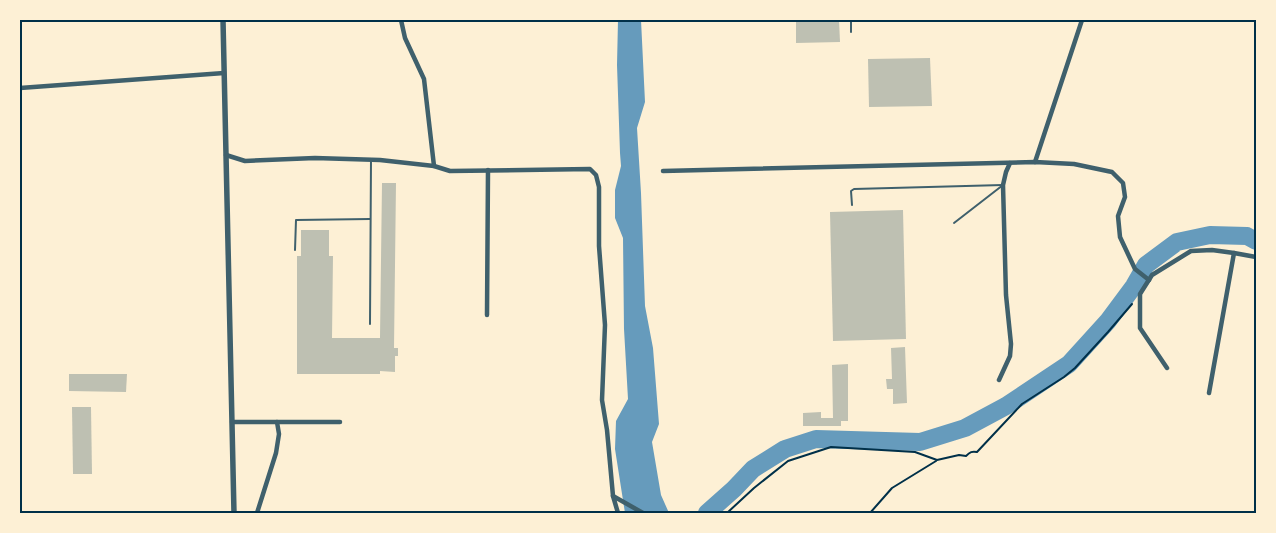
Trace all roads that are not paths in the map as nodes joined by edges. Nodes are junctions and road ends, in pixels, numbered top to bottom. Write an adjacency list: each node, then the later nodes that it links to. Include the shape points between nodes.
1 (223, 20): 6 (street)
2 (401, 20): 12 (street, via 404,38 424,79)
3 (851, 20): 5 (lane)
4 (1082, 20): 10 (street)
5 (851, 32)
6 (224, 74): 7 (street); 8 (street)
7 (20, 88)
8 (226, 155): 9 (street, via 245,161); 28 (street)
9 (371, 160): 12 (street); 17 (lane)
10 (1035, 162): 11 (street); 22 (street, via 1074,164 1112,172 1123,183 1125,196 1118,216 1120,237 1135,268)
11 (1010, 163): 14 (street); 15 (street)
12 (434, 166): 13 (street, via 450,171)
13 (488, 170): 23 (street); 31 (street, via 590,170 596,174 600,187 599,246 605,325 602,400)
14 (663, 171)
15 (1003, 185): 16 (lane, via 854,188 851,191); 18 (lane); 26 (street, via 1006,295 1011,344 1010,356)
16 (852, 205)
17 (371, 219): 19 (lane, via 296,220); 24 (lane)
18 (954, 224)
19 (295, 250)
20 (1234, 252): 21 (street); 22 (street, via 1191,250); 27 (street)
21 (1256, 258)
22 (1147, 279): 25 (street, via 1140,294 1140,328)
23 (487, 315)
24 (370, 324)
25 (1167, 368)
26 (999, 380)
27 (1210, 393)
28 (232, 422): 29 (street); 32 (street)
29 (277, 422): 30 (street); 33 (street, via 276,454)
30 (340, 422)
31 (614, 496): 34 (street); 35 (street)
32 (234, 513)
33 (257, 513)
34 (618, 513)
35 (643, 513)

